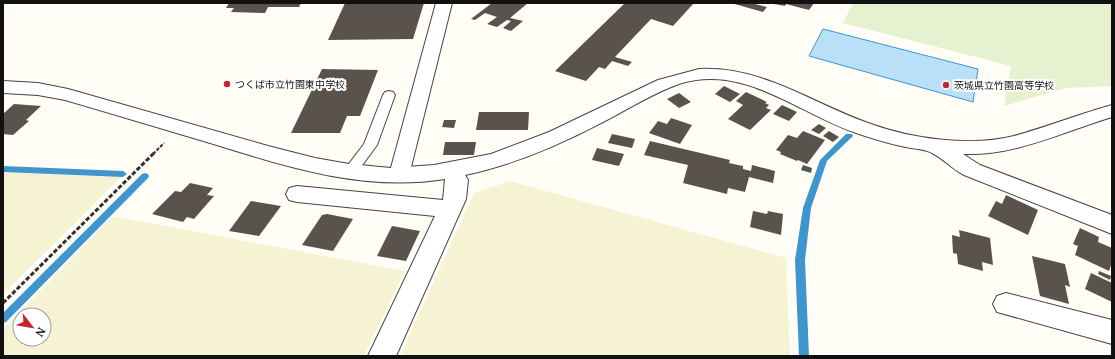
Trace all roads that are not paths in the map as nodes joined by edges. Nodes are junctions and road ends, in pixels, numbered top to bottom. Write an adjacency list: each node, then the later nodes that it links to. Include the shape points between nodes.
1 (444, 3): 8 (street)
2 (3, 87): 7 (street, via 38,89 68,95 264,152)
3 (389, 95): 7 (lane, via 370,145)
4 (1112, 111): 5 (street, via 1012,144)
5 (936, 146): 6 (street, via 888,136 851,124 754,80 719,74 697,74 672,79 520,152 484,164); 11 (street, via 972,170)
6 (451, 170): 8 (street); 10 (street, via 457,180 456,199)
7 (350, 172): 8 (street)
8 (399, 175)
9 (297, 194): 10 (street)
10 (451, 209): 14 (street)
11 (1112, 225)
12 (1006, 304): 13 (street)
13 (1112, 332)
14 (382, 356)

